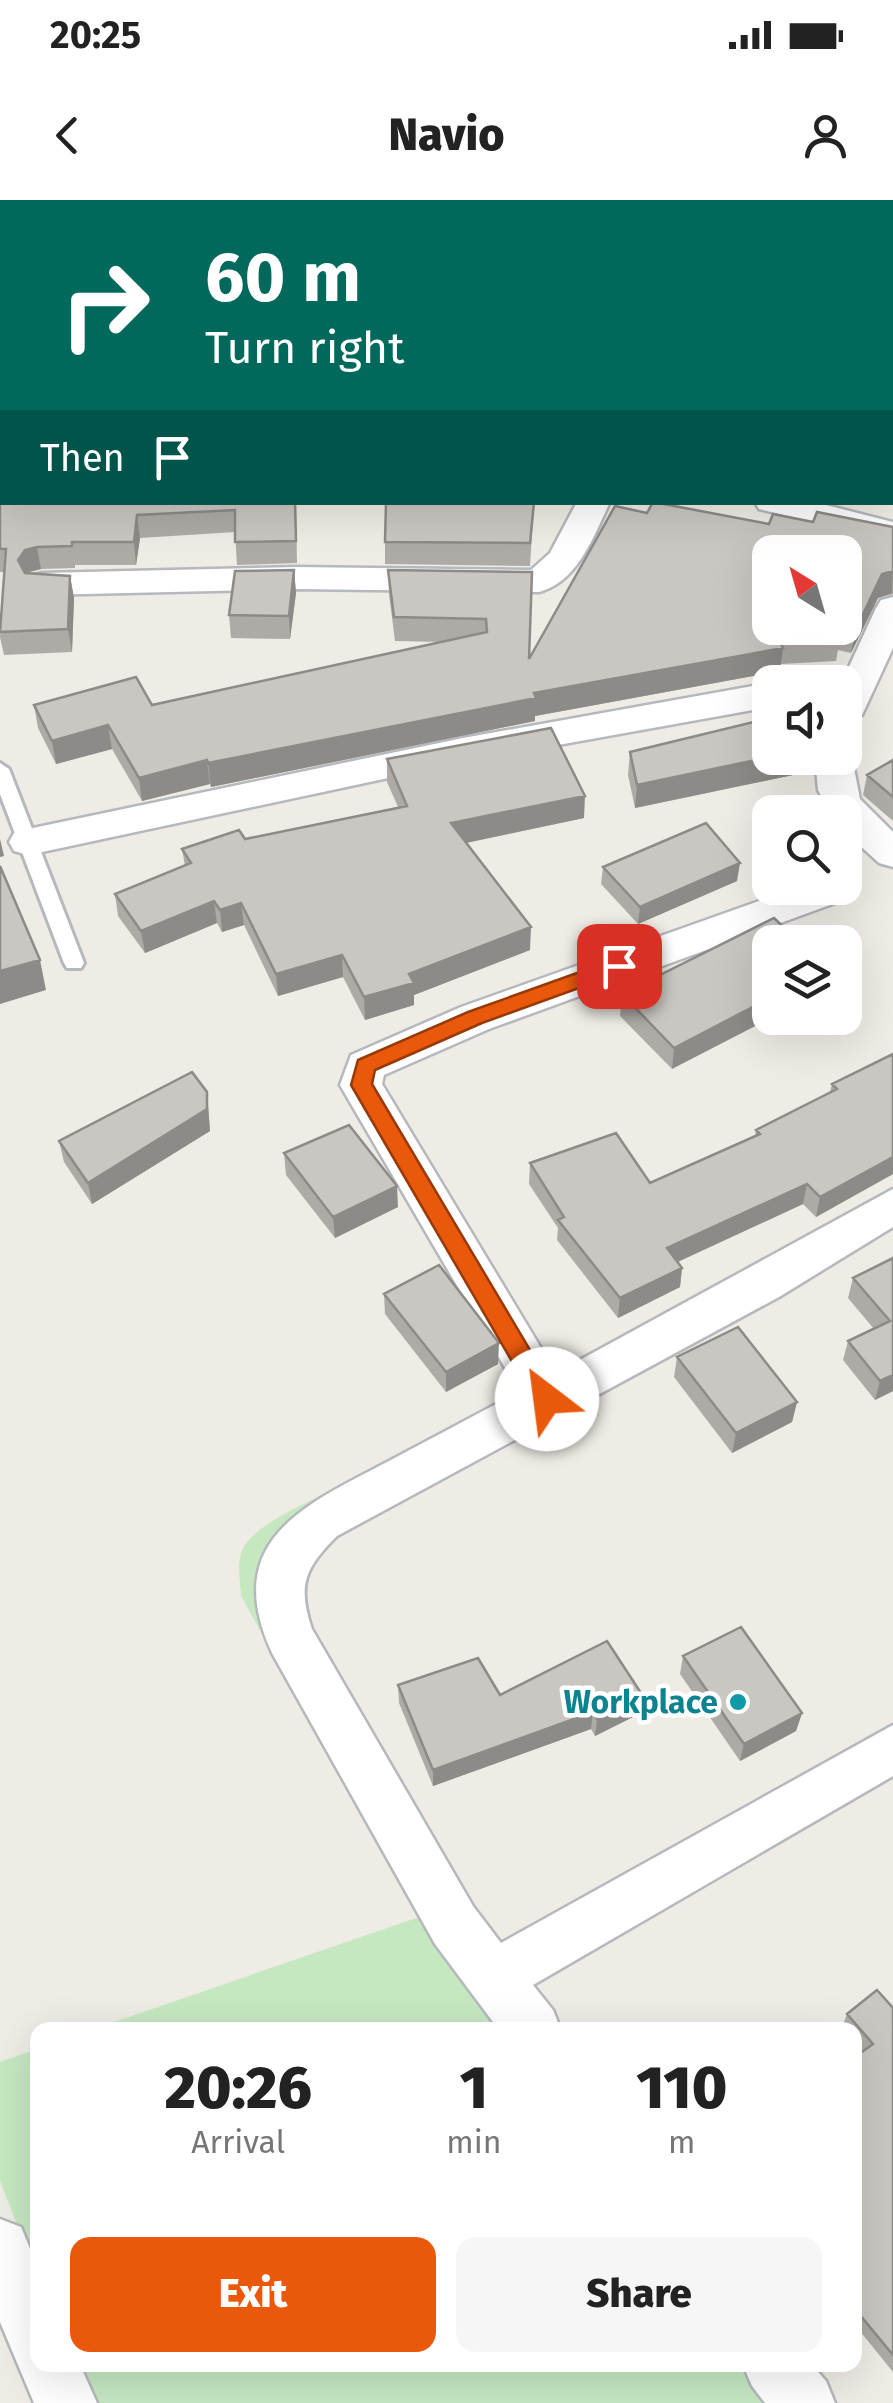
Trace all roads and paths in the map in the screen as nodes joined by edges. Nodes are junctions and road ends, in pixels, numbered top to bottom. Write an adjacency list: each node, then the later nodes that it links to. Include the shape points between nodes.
1 (592, 505): 4 (street, via 564,559 539,581)
2 (783, 505): 3 (street)
3 (893, 532)
4 (42, 584)
5 (893, 608): 6 (street)
6 (862, 675)
7 (752, 698): 10 (street, via 464,750)
8 (0, 769): 10 (lane)
9 (832, 775): 11 (street, via 842,808)
10 (28, 842): 15 (lane)
11 (893, 854)
12 (893, 866): 13 (street)
13 (862, 878)
14 (788, 905): 17 (street, via 475,1018 366,1066 361,1085)
15 (74, 963)
16 (893, 1206): 17 (street)
17 (547, 1399): 19 (street, via 320,1521 294,1544 278,1578 290,1637 454,1925)
18 (893, 1749): 19 (street)
19 (495, 1976): 20 (street)
20 (527, 2022)
21 (0, 2248): 22 (street)
22 (30, 2322)
23 (51, 2372): 25 (street)
24 (780, 2372): 26 (street)
25 (66, 2403)
26 (804, 2403)

